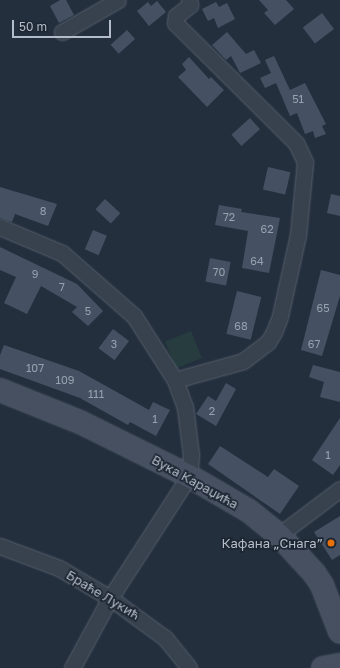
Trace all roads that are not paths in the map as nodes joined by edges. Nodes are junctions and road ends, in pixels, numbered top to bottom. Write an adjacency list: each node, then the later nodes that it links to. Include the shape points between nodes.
1 (118, 0): 3 (street)
2 (189, 0): 5 (street, via 190,5 176,16 175,23 296,143 305,162 298,235 274,332 268,342 243,361)
3 (62, 32)
4 (0, 227): 5 (street, via 62,253 134,316)
5 (175, 380): 7 (street, via 185,407 191,454)
6 (0, 390): 7 (street, Вука Караџића, via 82,423)
7 (188, 476): 9 (street, Вука Караџића, via 249,511); 11 (street)
8 (340, 489): 9 (street)
9 (279, 535): 12 (street, Вука Караџића, via 322,585)
10 (0, 546): 11 (street, Браће Лукић, via 59,568)
11 (110, 598): 14 (street); 15 (street, Браће Лукић, via 166,638)
12 (340, 632)
13 (340, 665): 16 (street)
14 (72, 668)
15 (189, 668)
16 (323, 668)

